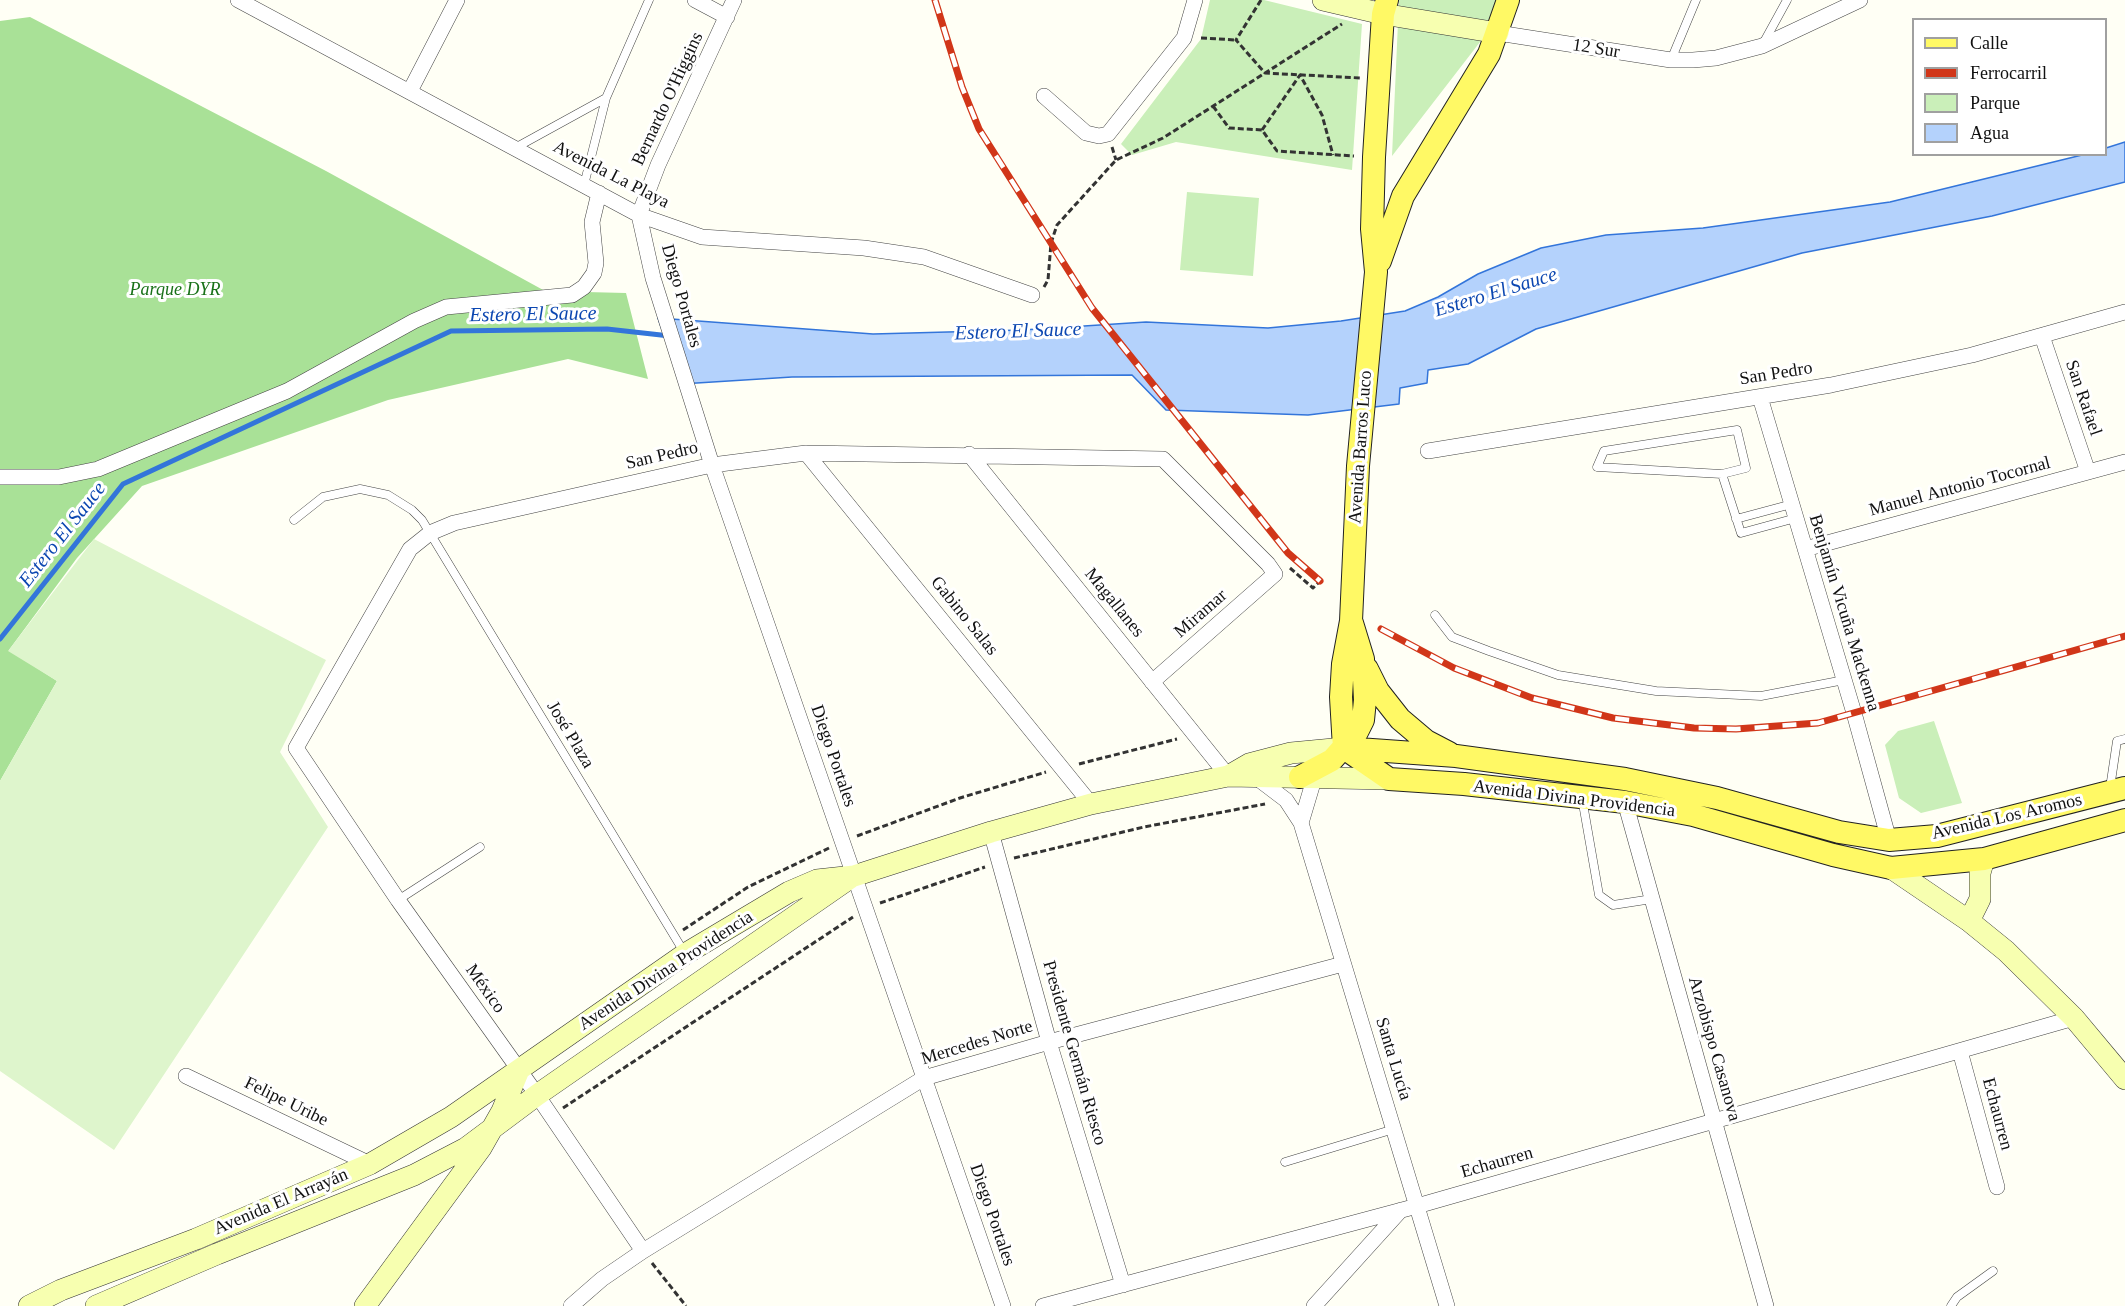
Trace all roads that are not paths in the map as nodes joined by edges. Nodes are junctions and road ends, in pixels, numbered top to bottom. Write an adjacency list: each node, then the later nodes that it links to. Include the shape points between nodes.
1 (238, 0): 17 (street, Avenida La Playa)
2 (457, 0): 17 (street)
3 (649, 0): 19 (lane)
4 (695, 0): 13 (street)
5 (735, 0): 13 (street, Bernardo O'Higgins)
6 (1195, 0): 18 (street, via 1184,38 1108,134 1086,134)
7 (1323, 0): 12 (street, 12 Sur)
8 (1508, 0): 14 (main road, Avenida Barros Luco)
9 (1695, 0): 16 (lane)
10 (1787, 0): 15 (lane)
11 (1860, 0): 15 (street, 12 Sur)
12 (1378, 8): 14 (street, 12 Sur); 24 (main road, Avenida Barros Luco, via 1372,229)
13 (728, 17): 23 (street, Bernardo O'Higgins, via 658,165)
14 (1498, 33): 16 (street, 12 Sur); 24 (main road, Avenida Barros Luco, via 1403,196)
15 (1762, 46): 16 (street, 12 Sur, via 1716,58)
16 (1671, 60)
17 (410, 91): 20 (street, Avenida La Playa)
18 (1044, 96)
19 (606, 98): 20 (lane); 21 (lane)
20 (515, 148): 21 (street, Avenida La Playa)
21 (584, 185): 22 (street, Avenida La Playa)
22 (599, 193): 23 (street, Avenida La Playa); 36 (street, via 592,222 594,273 572,295 446,307 287,391 98,469 58,477)
23 (639, 215): 25 (street, Avenida La Playa, via 702,237 864,248 924,257); 33 (street, Diego Portales, via 653,278)
24 (1376, 273): 44 (main road, Avenida Barros Luco, via 1358,466)
25 (1032, 295)
26 (2125, 312): 27 (street, San Pedro)
27 (2042, 336): 28 (street, San Pedro, via 1902,371); 34 (street, San Rafael)
28 (1760, 397): 29 (street, San Pedro); 37 (street, Benjamín Vicuña Mackenna)
29 (1428, 451)
30 (806, 453): 31 (street, San Pedro); 33 (street, San Pedro); 59 (street, Gabino Salas)
31 (969, 454): 42 (street, San Pedro, via 1163,459); 47 (street, Magallanes)
32 (2125, 462): 34 (street, Manuel Antonio Tocornal)
33 (712, 465): 40 (street, San Pedro, via 454,524); 68 (street, Diego Portales)
34 (2088, 472): 41 (street, Manuel Antonio Tocornal)
35 (1722, 474): 35 (lane, via 1711,473 1597,467 1604,451 1737,430 1746,468); 38 (lane)
36 (0, 477)
37 (1794, 511): 38 (lane); 38 (lane, via 1741,533); 41 (street, Benjamín Vicuña Mackenna)
38 (1736, 519)
39 (294, 520): 40 (lane, José Plaza, via 323,497 360,489 401,501)
40 (430, 533): 49 (street, San Pedro, via 402,560); 72 (lane, José Plaza)
41 (1805, 549): 46 (street, Benjamín Vicuña Mackenna)
42 (1272, 569): 47 (street, Miramar)
43 (1435, 615): 46 (lane, via 1452,637 1488,651 1558,675 1656,691 1761,696)
44 (1351, 621): 45 (main road, Avenida Barros Luco); 50 (main road, Avenida Barros Luco, via 1341,697)
45 (1363, 659): 50 (main road, Avenida Barros Luco, via 1363,720); 51 (main road, via 1378,691 1400,719 1426,741)
46 (1844, 680): 64 (street, Benjamín Vicuña Mackenna)
47 (1152, 682): 52 (street, Magallanes)
48 (2125, 740): 56 (lane, via 2117,741)
49 (296, 748): 70 (street, México)
50 (1344, 748): 51 (main road, Avenida Divina Providencia); 52 (street, Avenida Divina Providencia, via 1291,753 1249,764); 53 (main road); 55 (main road)
51 (1456, 756): 64 (main road, Avenida Divina Providencia, via 1625,779 1717,798 1839,832)
52 (1228, 776): 54 (street, Avenida Divina Providencia); 59 (street, Avenida Divina Providencia)
53 (1307, 777): 54 (street, Avenida Divina Providencia); 55 (street, Avenida Divina Providencia); 62 (street)
54 (1257, 778): 62 (street, Santa Lucía, via 1276,790)
55 (1389, 779): 57 (main road, Avenida Divina Providencia)
56 (2117, 790): 60 (main road, Avenida Los Aromos)
57 (1582, 797): 58 (main road, Avenida Divina Providencia); 69 (lane, via 1599,895 1613,905)
58 (1625, 802): 67 (main road, Avenida Divina Providencia, via 1693,815); 69 (street, Arzobispo Casanova)
59 (1091, 804): 63 (street, Avenida Divina Providencia)
60 (2062, 805): 64 (main road, Avenida Los Aromos, via 1936,836); 66 (main road, via 2004,840)
61 (2125, 820): 66 (main road, Avenida Los Aromos)
62 (1301, 823): 73 (street, Santa Lucía)
63 (991, 832): 68 (street, Avenida Divina Providencia); 75 (street, Presidente Germán Riesco)
64 (1889, 840)
65 (480, 847): 70 (lane)
66 (1984, 859): 67 (main road, Avenida Los Aromos); 71 (street, via 1980,899)
67 (1891, 868): 71 (street, Avenida Divina Providencia)
68 (854, 876): 72 (street, Avenida Divina Providencia, via 817,880 789,892); 79 (street, Diego Portales); 81 (street, Avenida Divina Providencia)
69 (1652, 899): 82 (street, Arzobispo Casanova)
70 (398, 900): 77 (street, México)
71 (1969, 921): 74 (street, Avenida Divina Providencia, via 2032,975)
72 (685, 954): 77 (street, Avenida Divina Providencia)
73 (1343, 964): 75 (street, Mercedes Norte); 83 (street, Santa Lucía)
74 (2074, 1018): 76 (street, Echaurren); 80 (street, Avenida Divina Providencia)
75 (1049, 1042): 79 (street, Mercedes Norte); 92 (street, Presidente Germán Riesco)
76 (1960, 1051): 82 (street, Echaurren); 87 (street, Echaurren)
77 (519, 1070): 81 (street, México); 84 (street); 86 (street, Avenida El Arrayán)
78 (186, 1076): 86 (street, Felipe Uribe)
79 (924, 1078): 90 (street, Mercedes Norte); 97 (street, Diego Portales)
80 (2125, 1079)
81 (537, 1095): 84 (street, Avenida El Arrayán); 90 (street, México)
82 (1714, 1121): 88 (street, Echaurren); 101 (street, Arzobispo Casanova)
83 (1394, 1129): 85 (lane); 88 (street, Santa Lucía)
84 (491, 1131): 94 (street, Avenida El Arrayán, via 414,1175); 95 (street)
85 (1285, 1162)
86 (370, 1164): 93 (street, Avenida El Arrayán)
87 (1997, 1187)
88 (1417, 1206): 89 (street, Echaurren); 100 (street, Santa Lucía)
89 (1401, 1210): 92 (street, Echaurren); 99 (street)
90 (643, 1251): 96 (street, Mercedes Norte)
91 (1993, 1271): 102 (lane, via 1957,1297)
92 (1123, 1285): 98 (street, Echaurren)
93 (29, 1306)
94 (96, 1306)
95 (365, 1306)
96 (571, 1306)
97 (1003, 1306)
98 (1043, 1306)
99 (1314, 1306)
100 (1447, 1306)
101 (1766, 1306)
102 (1951, 1306)

